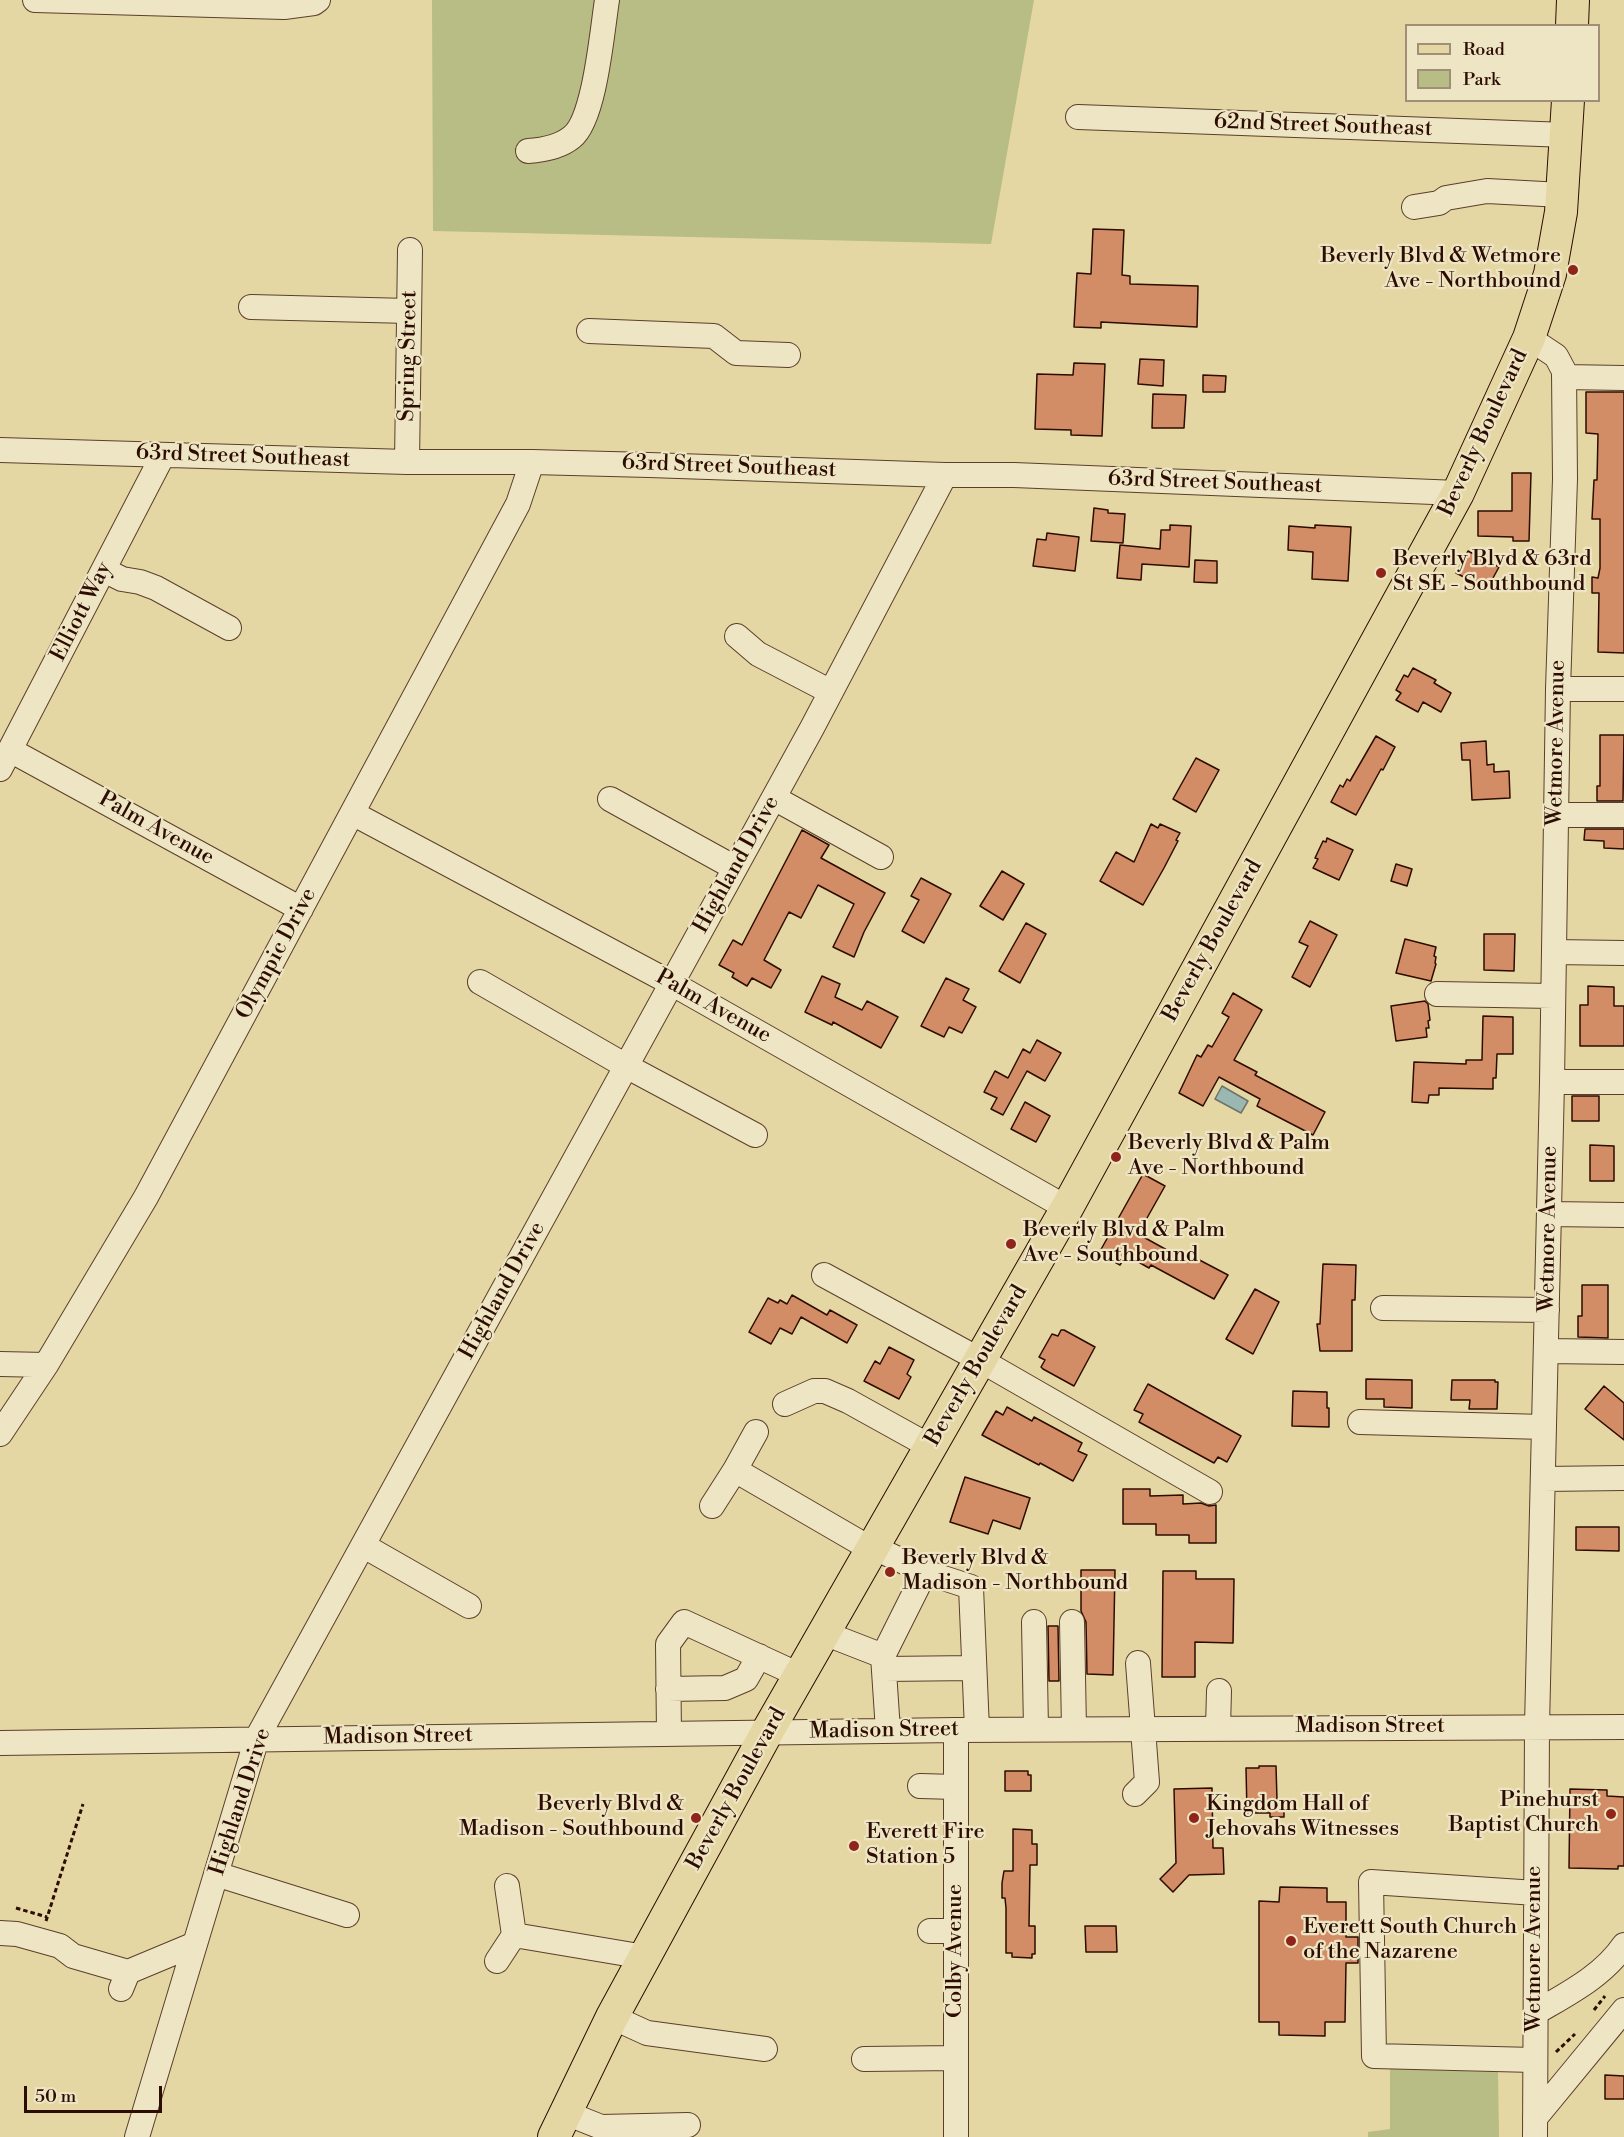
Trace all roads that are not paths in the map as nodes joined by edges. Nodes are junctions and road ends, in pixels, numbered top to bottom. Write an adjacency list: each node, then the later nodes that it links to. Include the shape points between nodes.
1 (34, 0): 2 (street, via 284,7)
2 (318, 0)
3 (607, 0): 9 (street, via 584,121 573,137 559,145)
4 (1573, 0): 5 (main road)
5 (1572, 24)
6 (1568, 102): 8 (main road)
7 (1078, 117): 8 (street, 62nd Street Southeast)
8 (1567, 135): 10 (main road)
9 (528, 151)
10 (1562, 195): 11 (street, via 1487,191); 16 (main road, via 1550,274)
11 (1414, 207)
12 (410, 250): 14 (street, Spring Street)
13 (251, 307): 14 (street)
14 (409, 311): 22 (street, Spring Street)
15 (589, 331): 17 (street, via 714,336 736,353)
16 (1529, 338): 18 (street, Wetmore Avenue, via 1556,356); 25 (main road, Beverly Boulevard)
17 (788, 356)
18 (1564, 377): 19 (street); 29 (street, Wetmore Avenue)
19 (1624, 378)
20 (0, 450): 21 (street, 63rd Street Southeast)
21 (163, 455): 22 (street, 63rd Street Southeast); 26 (street, Elliott Way)
22 (407, 462): 23 (street, 63rd Street Southeast)
23 (532, 462): 24 (street, 63rd Street Southeast); 35 (street, Olympic Drive, via 519,504)
24 (945, 475): 25 (street, 63rd Street Southeast); 31 (street, Highland Drive)
25 (1458, 493): 51 (main road, Beverly Boulevard)
26 (104, 570): 27 (street, via 156,588); 32 (street, Elliott Way)
27 (229, 628)
28 (737, 636): 31 (street, via 758,654)
29 (1558, 689): 30 (street); 36 (street, Wetmore Avenue)
30 (1624, 689)
31 (831, 692): 33 (street, Highland Drive)
32 (5, 760): 40 (street, Palm Avenue)
33 (774, 798): 38 (street); 39 (street, Highland Drive)
34 (610, 799): 39 (street)
35 (354, 814): 40 (street, Olympic Drive); 44 (street, Palm Avenue)
36 (1556, 814): 37 (street); 41 (street, Wetmore Avenue)
37 (1624, 815)
38 (881, 857)
39 (735, 868): 44 (street, Highland Drive)
40 (301, 909): 61 (street, Olympic Drive, via 146,1197)
41 (1554, 952): 42 (street); 46 (street, Wetmore Avenue)
42 (1624, 953)
43 (480, 982): 47 (street)
44 (671, 983): 47 (street, Highland Drive); 51 (street, Palm Avenue)
45 (1437, 994): 46 (street)
46 (1553, 996): 48 (street, Wetmore Avenue)
47 (626, 1066): 50 (street); 73 (street, Highland Drive)
48 (1552, 1082): 49 (street); 52 (street, Wetmore Avenue)
49 (1624, 1082)
50 (755, 1136)
51 (1067, 1208): 59 (main road, Beverly Boulevard)
52 (1549, 1214): 53 (street); 56 (street, Wetmore Avenue)
53 (1624, 1215)
54 (824, 1275): 59 (street)
55 (1383, 1308): 56 (street)
56 (1547, 1310): 57 (street, Wetmore Avenue)
57 (1546, 1351): 58 (street); 64 (street, Wetmore Avenue)
58 (1624, 1352)
59 (980, 1360): 67 (main road, Beverly Boulevard); 71 (street)
60 (0, 1364): 61 (street)
61 (46, 1365): 66 (street, Olympic Drive)
62 (785, 1404): 67 (street, via 814,1391 825,1391)
63 (1360, 1422): 64 (street)
64 (1544, 1427): 70 (street, Wetmore Avenue)
65 (756, 1432): 68 (street)
66 (0, 1434)
67 (931, 1446): 74 (main road, Beverly Boulevard)
68 (735, 1470): 72 (street); 74 (street)
69 (1624, 1478): 70 (street)
70 (1543, 1479): 87 (street, Wetmore Avenue)
71 (1210, 1491)
72 (712, 1506)
73 (363, 1546): 76 (street); 97 (street, Highland Drive)
74 (872, 1548): 75 (street); 79 (main road, Beverly Boulevard)
75 (924, 1572): 81 (street); 83 (street, Colby Avenue, via 971,1587)
76 (469, 1606)
77 (1034, 1622): 90 (street)
78 (1072, 1622): 91 (street)
79 (824, 1633): 81 (street); 84 (main road, Beverly Boulevard)
80 (759, 1656): 84 (street); 85 (street, via 746,1679 725,1688); 85 (street, via 684,1622 668,1644)
81 (884, 1662): 83 (street); 94 (street)
82 (1138, 1663): 92 (street)
83 (974, 1668): 93 (street, Colby Avenue)
84 (799, 1675): 96 (main road, Beverly Boulevard)
85 (668, 1689): 95 (street)
86 (1219, 1691): 89 (street)
87 (1537, 1726): 88 (street, Madison Street); 89 (street, Madison Street); 104 (street, Wetmore Avenue)
88 (1624, 1727)
89 (1218, 1728): 92 (street, Madison Street)
90 (1036, 1729): 91 (street, Madison Street); 93 (street, Madison Street)
91 (1074, 1729): 92 (street, Madison Street)
92 (1144, 1729): 101 (street)
93 (966, 1730): 94 (street, Madison Street); 100 (street, Colby Avenue)
94 (888, 1731): 96 (street, Madison Street)
95 (669, 1734): 96 (street, Madison Street); 97 (street, Madison Street)
96 (766, 1734): 112 (main road, Beverly Boulevard)
97 (257, 1738): 98 (street, Madison Street); 102 (street, Highland Drive)
98 (0, 1743)
99 (920, 1786): 100 (street)
100 (956, 1786): 107 (street, Colby Avenue)
101 (1141, 1788)
102 (216, 1874): 105 (street); 110 (street, Highland Drive)
103 (507, 1886): 109 (street)
104 (1536, 1893): 115 (street, Wetmore Avenue); 120 (street, via 1371,1882 1374,2056)
105 (347, 1914)
106 (930, 1931): 107 (street)
107 (956, 1931): 118 (street, Colby Avenue)
108 (0, 1933): 110 (street, via 60,1946 125,1981)
109 (514, 1935): 112 (street); 113 (street)
110 (195, 1944): 124 (street, Highland Drive)
111 (1624, 1945): 115 (street, via 1592,1979)
112 (645, 1957): 116 (main road, Beverly Boulevard)
113 (497, 1961)
114 (1624, 2010): 123 (street)
115 (1535, 2013): 120 (street, Wetmore Avenue)
116 (612, 2017): 117 (street, via 646,2033); 121 (main road, Beverly Boulevard)
117 (765, 2049)
118 (956, 2058): 119 (street); 125 (street, Colby Avenue)
119 (864, 2059)
120 (1534, 2067): 123 (street, Wetmore Avenue)
121 (560, 2125): 122 (street)
122 (688, 2125)
123 (1535, 2128)
124 (137, 2137)
125 (956, 2137)

